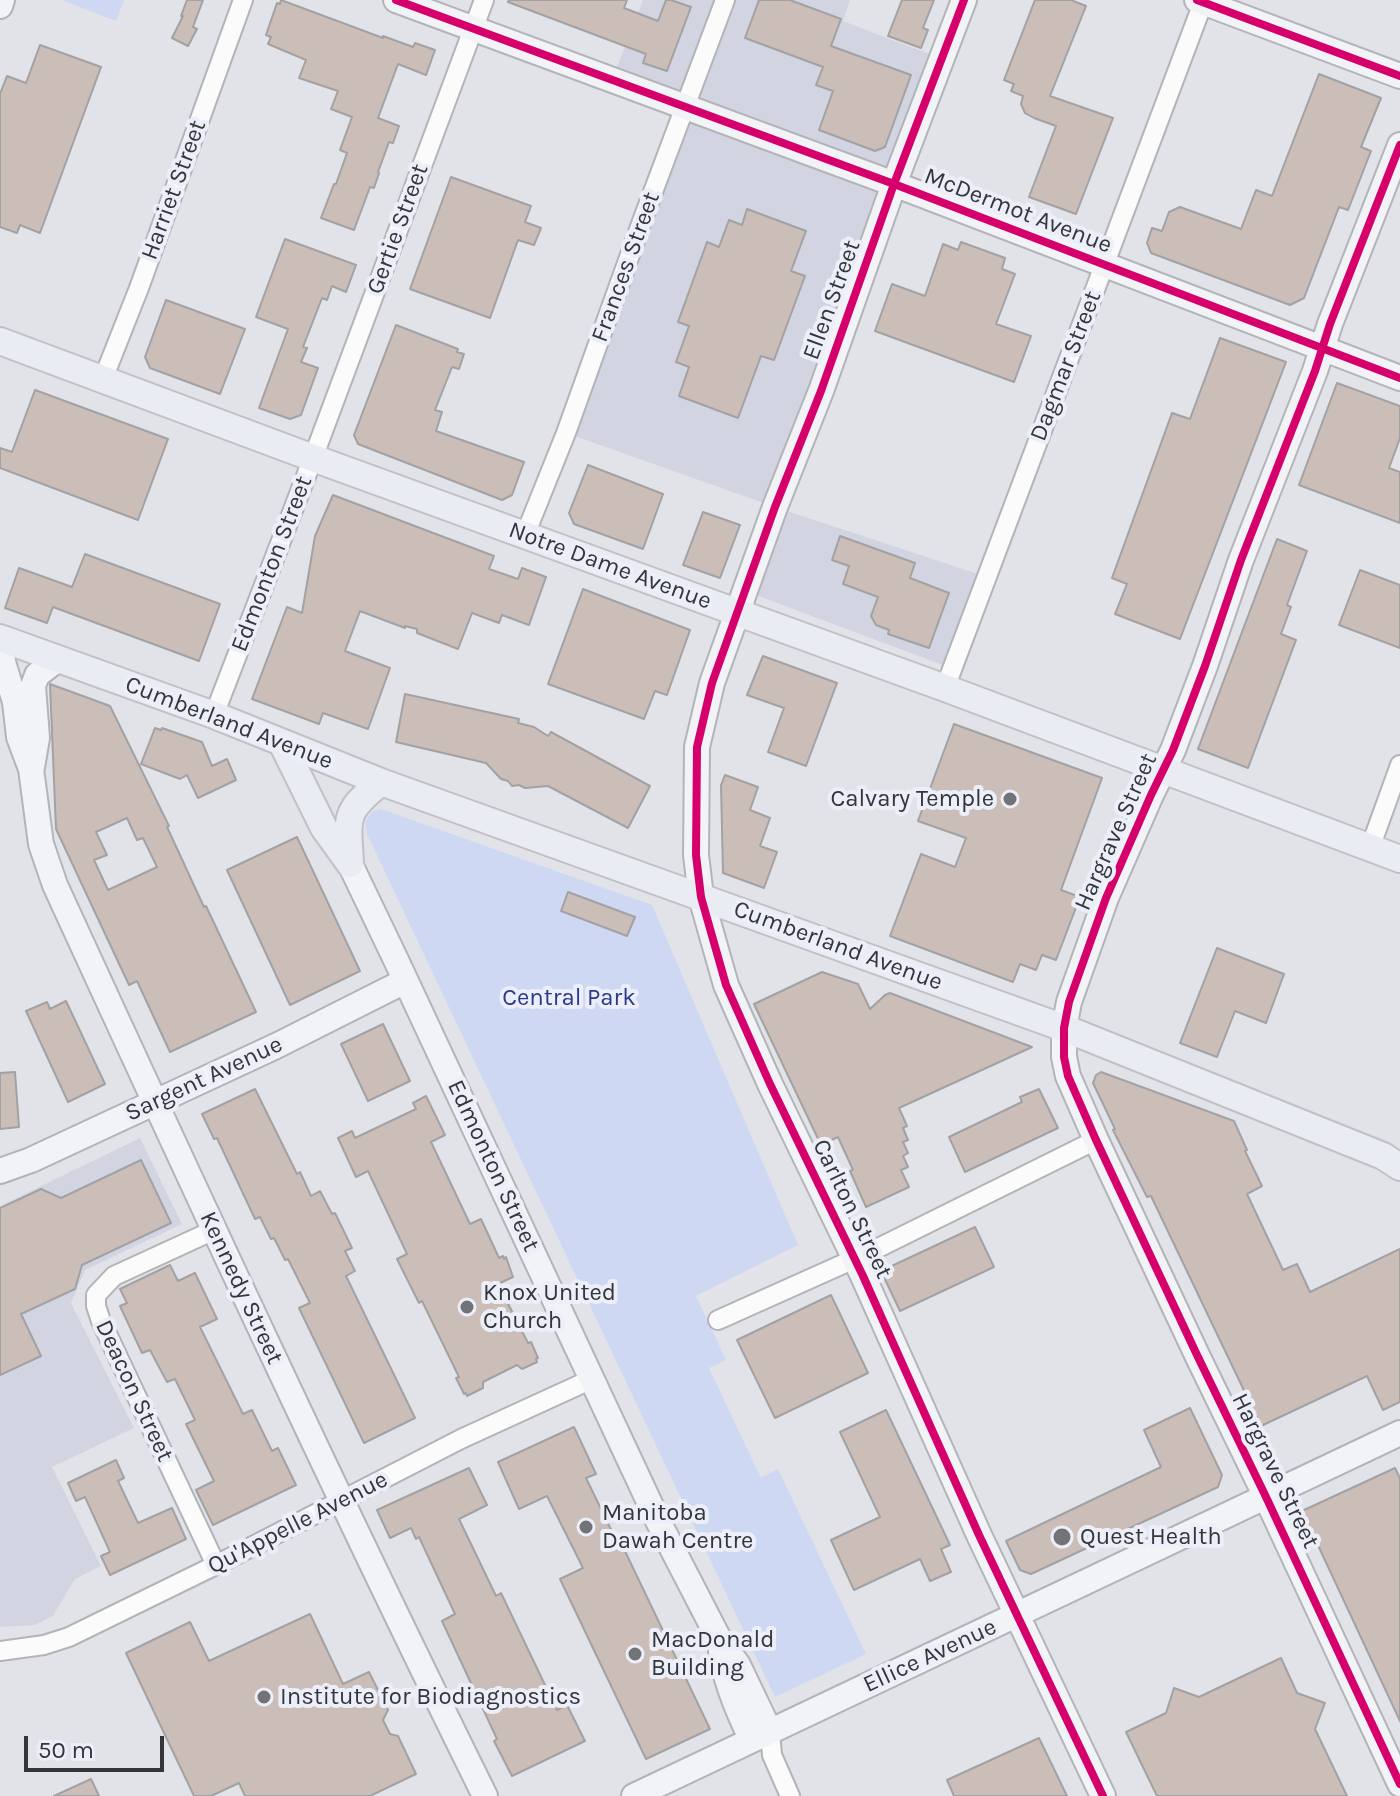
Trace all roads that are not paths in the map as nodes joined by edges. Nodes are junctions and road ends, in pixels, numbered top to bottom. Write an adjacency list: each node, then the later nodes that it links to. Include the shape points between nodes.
1 (243, 0): 16 (street, Harriet Street)
2 (396, 0): 7 (street, McDermot Avenue)
3 (484, 0): 7 (street, Gertie Street)
4 (725, 0): 9 (street, Frances Street)
5 (964, 0): 11 (street, Ellen Street)
6 (1201, 1): 8 (street); 12 (street, Dagmar Street)
7 (473, 29): 9 (street, McDermot Avenue); 17 (street, Gertie Street)
8 (1400, 76)
9 (686, 107): 11 (street, McDermot Avenue); 18 (street, Frances Street)
10 (1400, 145): 14 (street, Hargrave Street)
11 (894, 184): 12 (street, McDermot Avenue); 19 (street, Ellen Street)
12 (1104, 265): 14 (street, McDermot Avenue); 22 (street, Dagmar Street)
13 (0, 341): 16 (main road, Notre Dame Avenue)
14 (1323, 348): 15 (street, McDermot Avenue); 27 (street, Hargrave Street)
15 (1400, 378)
16 (103, 379): 17 (main road, Notre Dame Avenue)
17 (313, 458): 18 (main road, Notre Dame Avenue); 23 (street, Edmonton Street)
18 (525, 535): 19 (main road, Notre Dame Avenue)
19 (737, 613): 22 (main road, Notre Dame Avenue); 32 (street, Carlton Street, via 697,747)
20 (0, 639): 21 (main road, Cumberland Avenue); 26 (street, Kennedy Street, via 19,737)
21 (58, 659): 23 (main road, Cumberland Avenue); 26 (street, Kennedy Street, via 37,675 33,686 37,738)
22 (945, 688): 27 (main road, Notre Dame Avenue)
23 (214, 715): 24 (main road, Cumberland Avenue)
24 (282, 743): 28 (main road, Cumberland Avenue); 31 (main road, via 324,828)
25 (1400, 765): 29 (street)
26 (31, 769): 35 (street, Kennedy Street, via 41,844 55,885)
27 (1163, 770): 29 (main road, Notre Dame Avenue); 34 (street, Hargrave Street, via 1106,898)
28 (381, 782): 31 (main road, via 350,815); 32 (main road, Cumberland Avenue)
29 (1370, 848): 30 (main road, Notre Dame Avenue)
30 (1400, 859)
31 (350, 864): 33 (street, Edmonton Street)
32 (701, 897): 34 (main road, Cumberland Avenue); 40 (street, Carlton Street, via 726,985)
33 (405, 981): 35 (street, Sargent Avenue); 42 (street, Edmonton Street)
34 (1064, 1028): 36 (street, Hargrave Street, via 1068,1076); 37 (main road, Cumberland Avenue)
35 (155, 1102): 38 (street, Sargent Avenue); 39 (street, Kennedy Street)
36 (1096, 1140): 40 (street); 44 (street, Hargrave Street)
37 (1400, 1167)
38 (0, 1171)
39 (214, 1230): 45 (street, Kennedy Street); 46 (street, Deacon Street, via 114,1276 96,1295 96,1306)
40 (855, 1258): 41 (street); 47 (street, Carlton Street)
41 (718, 1320)
42 (592, 1379): 45 (street, Qu'Appelle Avenue); 49 (street, Edmonton Street, via 659,1523 720,1641 738,1665)
43 (1400, 1433): 44 (street, Ellice Avenue)
44 (1266, 1497): 47 (street, Ellice Avenue); 50 (street, Hargrave Street)
45 (342, 1501): 46 (street, Qu'Appelle Avenue); 51 (street, Kennedy Street)
46 (216, 1565): 48 (street, Qu'Appelle Avenue, via 69,1637)
47 (1017, 1615): 49 (street, Ellice Avenue); 54 (street, Carlton Street)
48 (0, 1651)
49 (761, 1736): 52 (street, Ellice Avenue); 53 (street)
50 (1400, 1784)
51 (485, 1796)
52 (634, 1796)
53 (790, 1796)
54 (1103, 1796)

